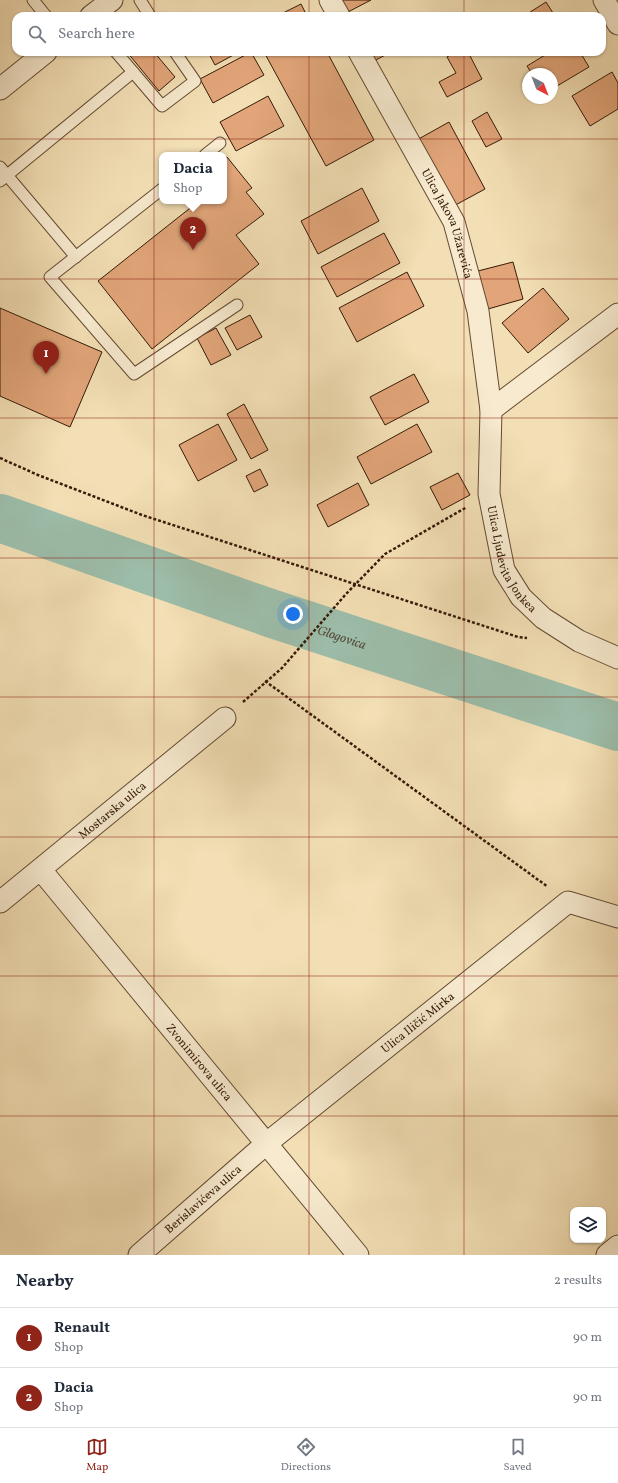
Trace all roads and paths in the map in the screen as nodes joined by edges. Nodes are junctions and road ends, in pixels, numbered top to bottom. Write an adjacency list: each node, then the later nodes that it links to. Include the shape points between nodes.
1 (33, 0): 6 (lane)
2 (112, 0): 7 (street)
3 (140, 0): 8 (lane)
4 (330, 0): 9 (street)
5 (604, 0): 10 (street)
6 (43, 12)
7 (96, 12)
8 (148, 12)
9 (337, 12)
10 (618, 24)
11 (41, 56): 16 (street)
12 (119, 56): 15 (lane)
13 (178, 56): 15 (lane, via 195,81 162,106)
14 (361, 56): 24 (street, Ulica Jakova Užarevića, via 454,222 478,311)
15 (133, 72): 19 (lane)
16 (0, 89)
17 (220, 143): 18 (lane)
18 (209, 152)
19 (2, 174): 21 (lane)
20 (159, 191): 21 (lane)
21 (76, 257): 22 (lane, via 50,277 134,374)
22 (237, 305)
23 (618, 314): 24 (street)
24 (491, 410): 26 (street, Ulica Ljudevita Jonkea)
25 (0, 458): 27 (path, via 142,515)
26 (489, 494): 27 (path, via 385,554); 28 (street, Ulica Ljudevita Jonkea, via 504,570 521,597 543,618)
27 (356, 584): 28 (path, via 518,637 548,640); 30 (path, via 282,668)
28 (568, 634): 29 (street, Ulica Ljudevita Jonkea)
29 (618, 658)
30 (266, 681): 31 (path); 34 (path)
31 (225, 718): 32 (street, Mostarska ulica)
32 (41, 870): 33 (street, Mostarska ulica); 36 (street, Zvonimirova ulica)
33 (0, 902)
34 (568, 902): 35 (street); 36 (street, Ulica Iličić Mirka)
35 (618, 917)
36 (267, 1143): 38 (street, Berislavićeva ulica); 39 (street, Zvonimirova ulica)
37 (618, 1246): 40 (street)
38 (139, 1255)
39 (358, 1255)
40 (607, 1255)

